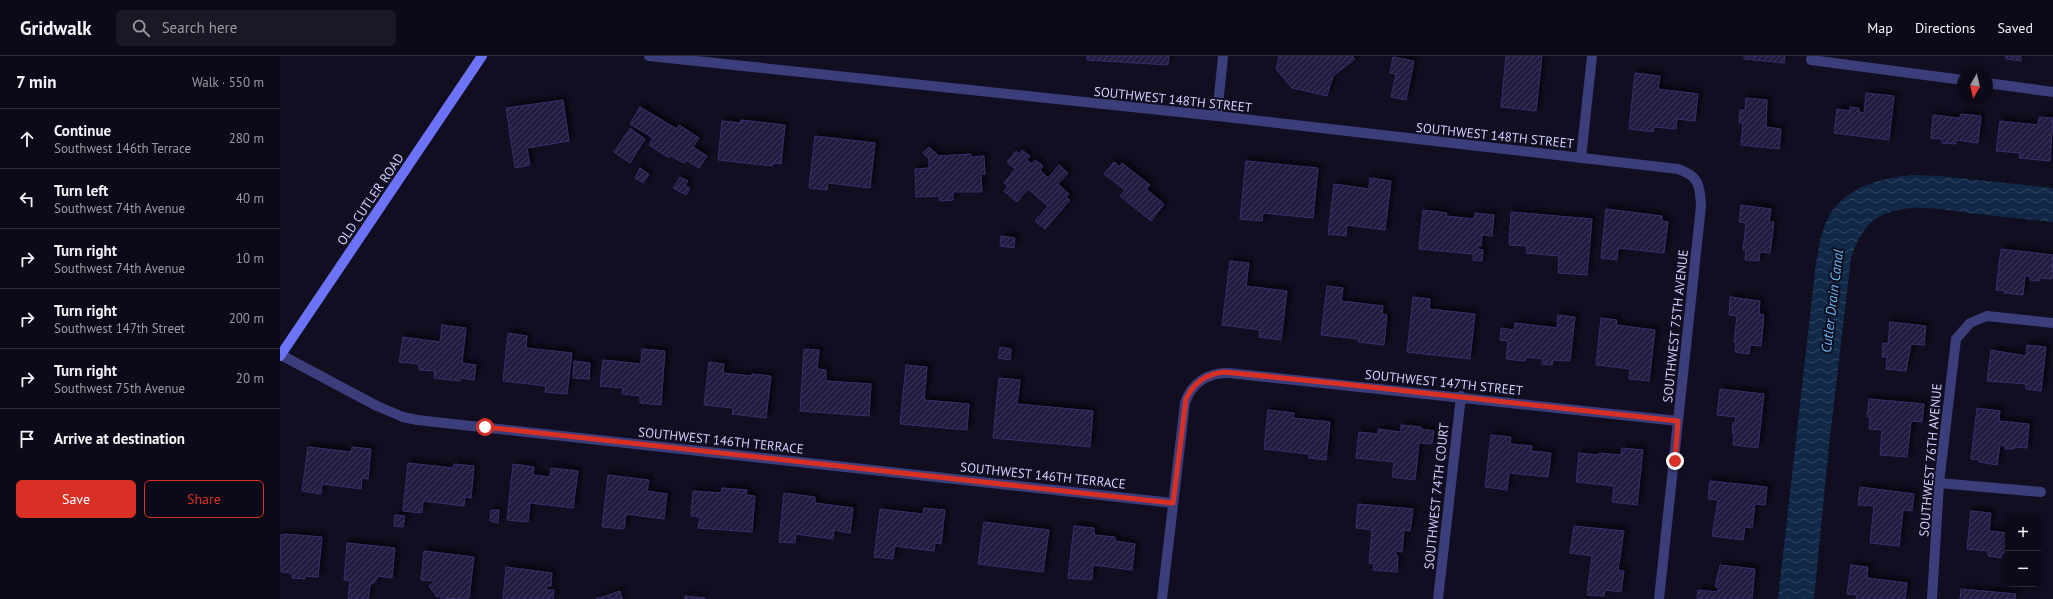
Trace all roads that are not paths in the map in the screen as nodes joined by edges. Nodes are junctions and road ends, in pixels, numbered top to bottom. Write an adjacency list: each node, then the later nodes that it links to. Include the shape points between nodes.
1 (482, 56): 13 (main road, OLD CUTLER ROAD)
2 (649, 56): 9 (street, SOUTHWEST 148TH STREET)
3 (1223, 56): 9 (street)
4 (1592, 56): 10 (street)
5 (1811, 58): 6 (street)
6 (1957, 79)
7 (1993, 84): 8 (street)
8 (2053, 92)
9 (1217, 116): 10 (street, SOUTHWEST 148TH STREET)
10 (1581, 158): 11 (street, SOUTHWEST 148TH STREET, via 1678,169)
11 (1693, 176): 15 (street, SOUTHWEST 75TH AVENUE, via 1698,185 1701,206)
12 (2053, 323): 16 (street, SOUTHWEST 76TH AVENUE, via 1987,316 1965,327 1955,344)
13 (280, 356): 18 (street, SOUTHWEST 146TH TERRACE, via 377,406 417,420)
14 (1461, 396): 15 (street, SOUTHWEST 147TH STREET); 18 (street, SOUTHWEST 147TH STREET, via 1234,373 1219,373 1208,377 1193,388 1185,403); 20 (street, SOUTHWEST 74TH COURT)
15 (1678, 421): 21 (street, SOUTHWEST 75TH AVENUE)
16 (1939, 483): 17 (street); 22 (street, SOUTHWEST 76TH AVENUE)
17 (2041, 492)
18 (1173, 503): 19 (street)
19 (1162, 599)
20 (1438, 599)
21 (1659, 599)
22 (1932, 599)

